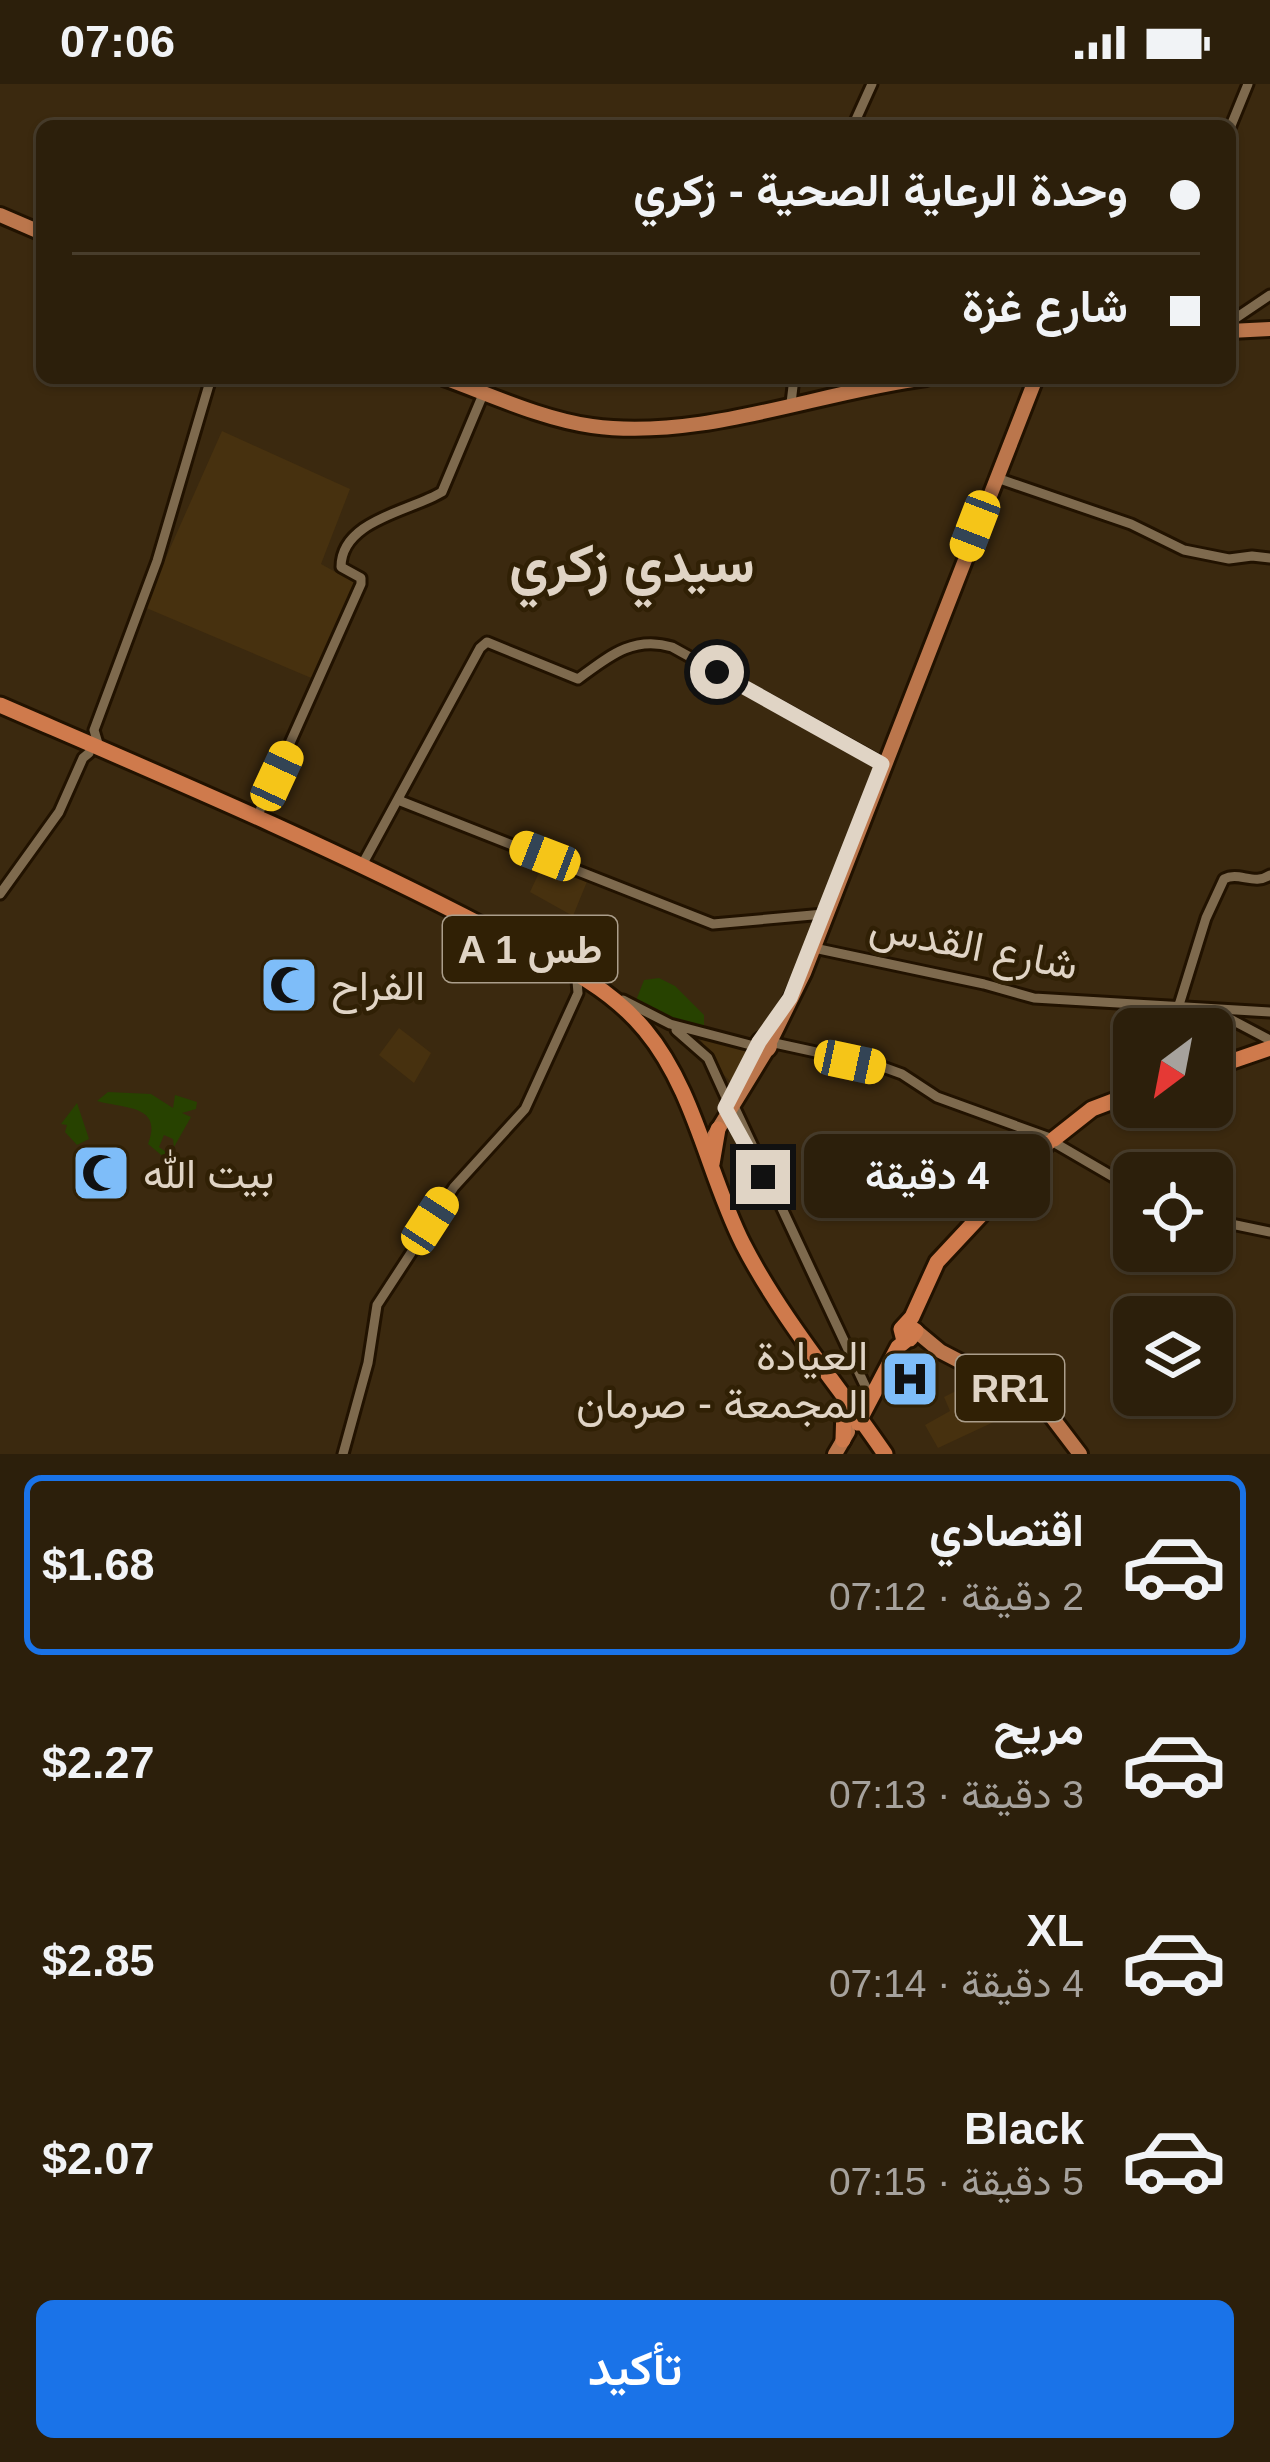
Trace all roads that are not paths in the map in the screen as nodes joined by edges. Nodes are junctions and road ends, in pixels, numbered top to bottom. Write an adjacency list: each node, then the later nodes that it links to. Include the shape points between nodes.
1 (872, 84): 3 (street)
2 (1248, 84): 4 (street)
3 (856, 120)
4 (1233, 120)
5 (0, 215): 6 (main road)
6 (36, 230)
7 (1270, 296): 8 (street)
8 (1236, 318)
9 (1270, 328): 10 (main road)
10 (1236, 331)
11 (209, 384): 21 (street, via 157,561)
12 (461, 384): 16 (main road)
13 (793, 384): 17 (street)
14 (894, 384): 17 (main road)
15 (1032, 384): 18 (main road)
16 (484, 392): 17 (main road, via 577,423 642,429); 24 (street, via 442,492 388,515 346,548 340,563 361,584)
17 (791, 403)
18 (996, 477): 19 (street, via 1184,550); 22 (main road)
19 (1270, 558)
20 (0, 709): 21 (highway, A 1 طس)
21 (87, 746): 24 (highway, A 1 طس); 27 (street, via 59,812); 28 (highway, A 1 طس)
22 (883, 765): 23 (street, via 672,646 623,648 578,680 487,642); 29 (main road); 30 (main road)
23 (398, 800): 25 (street); 29 (street, via 713,924)
24 (257, 817): 25 (highway, A 1 طس)
25 (362, 865): 28 (highway, A 1 طس)
26 (1270, 874): 34 (street, via 1223,879)
27 (0, 894)
28 (434, 905): 31 (highway, A 1 طس); 32 (highway, A 1 طس, via 561,963)
29 (819, 918): 30 (main road)
30 (812, 947): 34 (street, شارع القدس, via 1034,998); 40 (main road); 43 (main road)
31 (578, 981): 32 (highway, A 1 طس); 33 (street)
32 (600, 992): 33 (street); 38 (street); 41 (highway, A 1 طس); 48 (highway, A 1 طس, via 651,1050)
33 (575, 1000): 58 (street, via 527,1106 445,1199 377,1305)
34 (1179, 1005): 35 (street, شارع القدس)
35 (1209, 1008)
36 (1233, 1010): 37 (street, شارع القدس)
37 (1270, 1012)
38 (669, 1023): 41 (street, via 654,1021); 43 (street); 47 (street, via 708,1058)
39 (1233, 1023): 42 (street)
40 (778, 1025): 43 (main road); 44 (main road)
41 (645, 1030): 48 (highway, A 1 طس)
42 (1266, 1044): 45 (highway)
43 (761, 1045): 44 (street); 47 (main road); 49 (street, via 876,1068 940,1102)
44 (790, 1046): 49 (street, via 880,1066)
45 (1233, 1061)
46 (1113, 1101): 49 (highway)
47 (729, 1106): 48 (main road); 56 (street)
48 (705, 1139): 50 (highway); 50 (highway, A 1 طس); 52 (highway, A 1 طس)
49 (1052, 1142): 51 (street); 55 (highway, via 936,1267)
50 (712, 1167): 52 (highway, A 1 طس)
51 (1113, 1177)
52 (725, 1214): 56 (highway, A 1 طس, via 758,1284)
53 (1233, 1224): 54 (street)
54 (1270, 1232)
55 (911, 1334): 56 (highway); 60 (main road, RR1, via 1037,1406)
56 (861, 1417): 57 (highway); 57 (highway, via 854,1439); 59 (highway, A 1 طس)
57 (841, 1448)
58 (343, 1454)
59 (885, 1454)
60 (1080, 1454)

